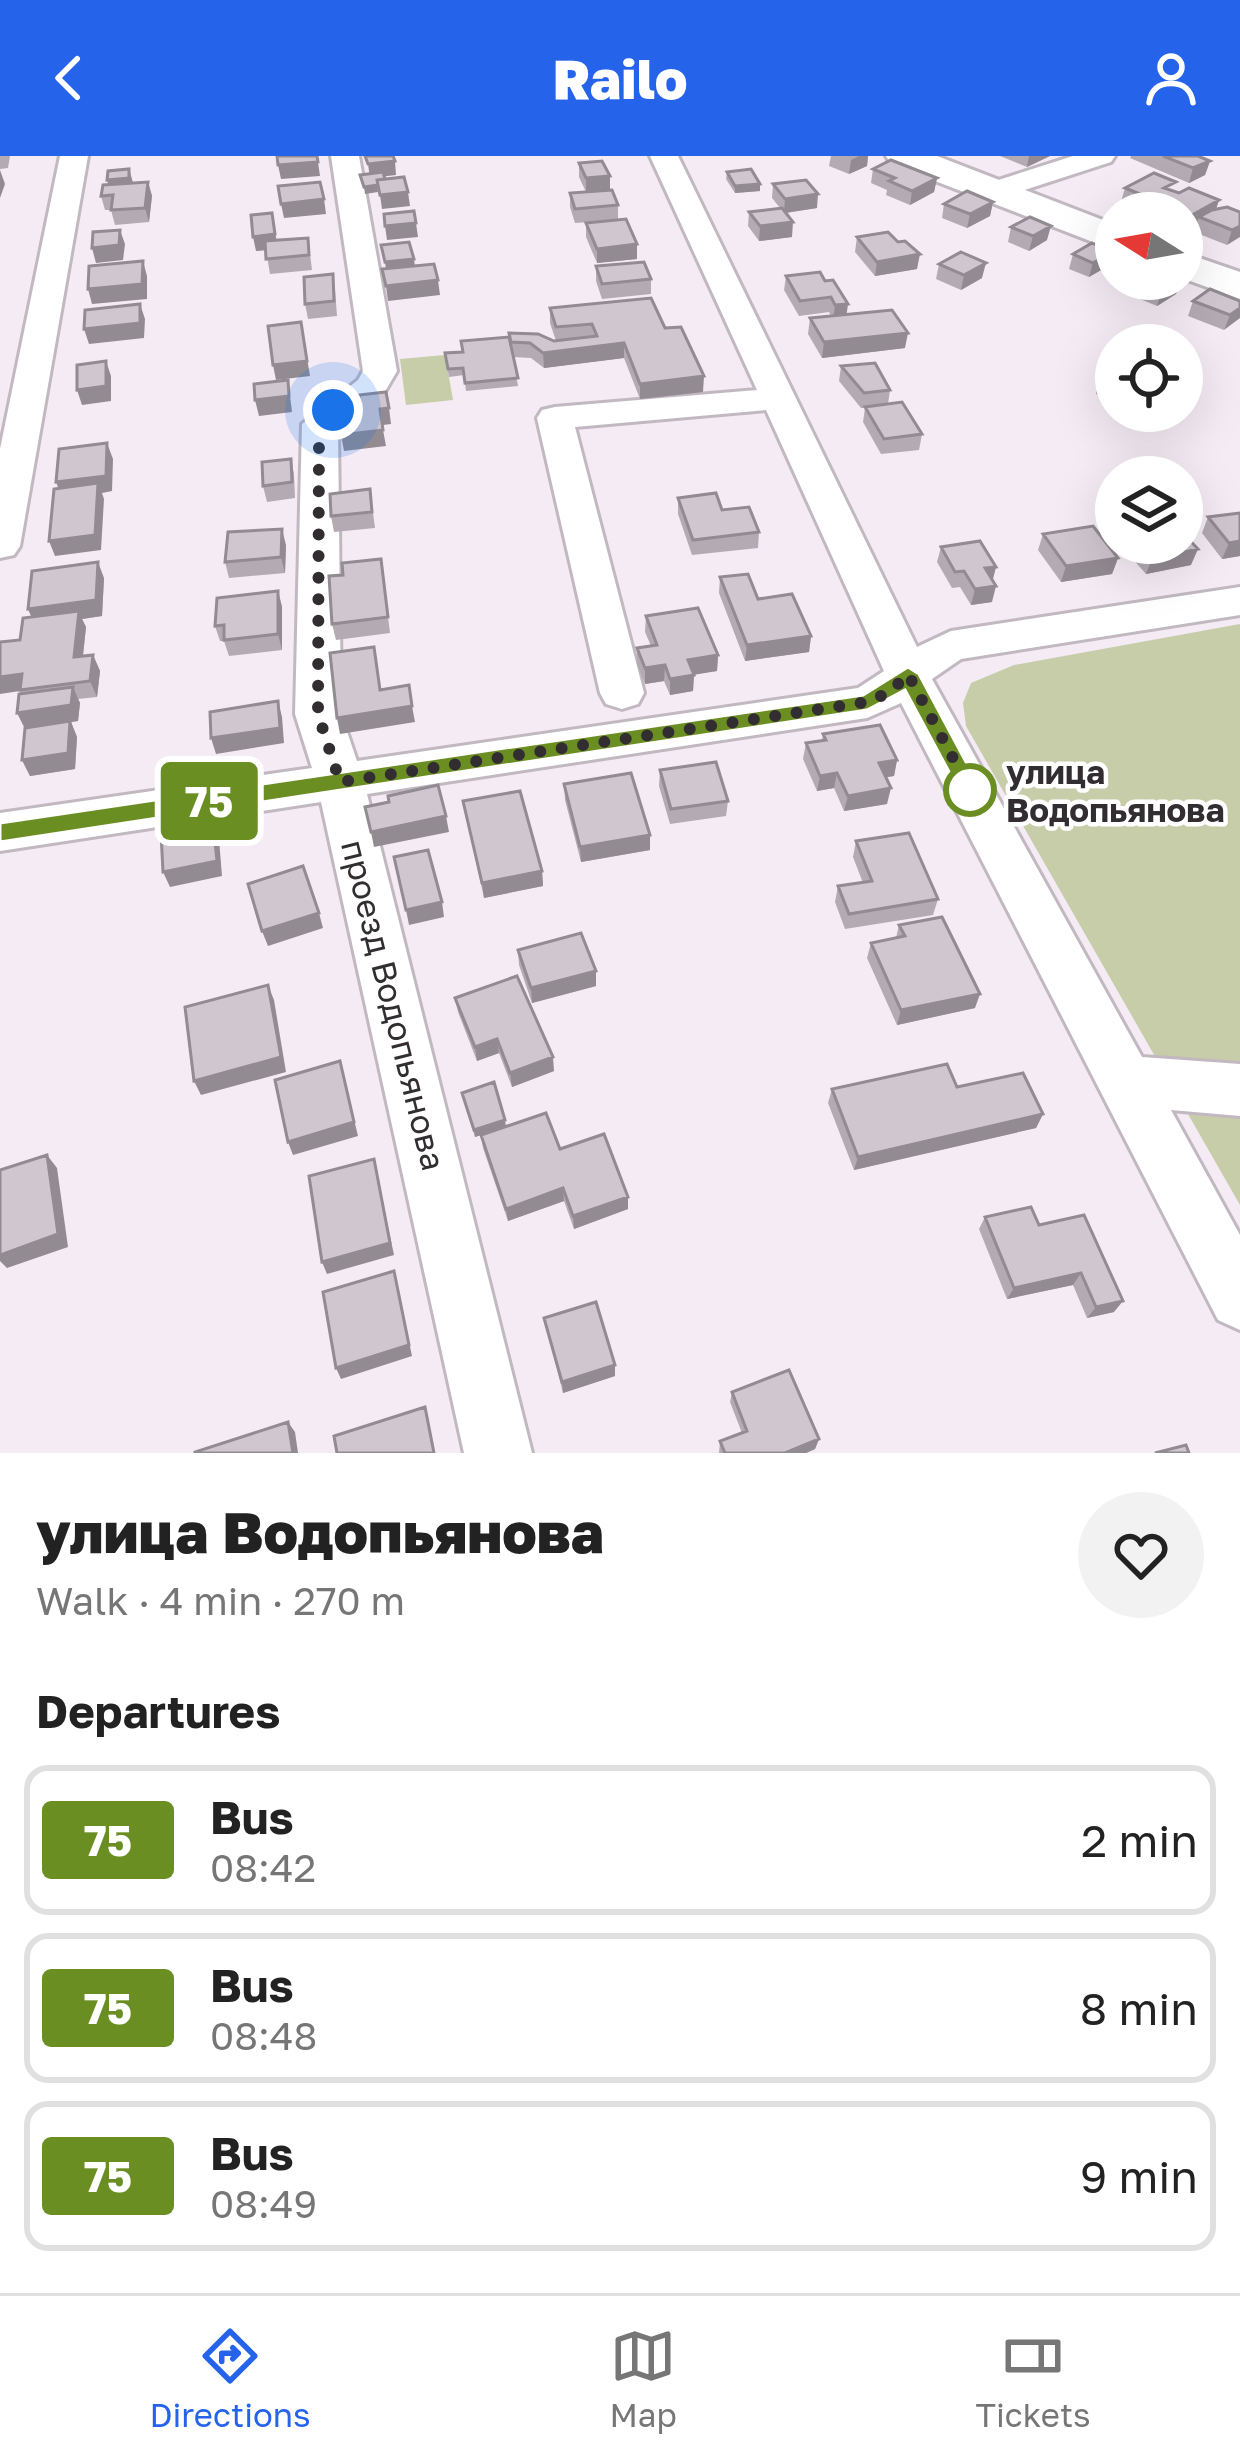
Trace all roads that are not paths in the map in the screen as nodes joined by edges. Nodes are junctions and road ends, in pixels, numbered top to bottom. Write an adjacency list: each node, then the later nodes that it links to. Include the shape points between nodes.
1 (74, 156): 11 (street)
2 (345, 156): 15 (street, проезд Водопьянова, via 380,371 368,391 320,424 318,714)
3 (664, 156): 10 (street)
4 (904, 156): 6 (main road)
5 (1101, 156): 6 (street)
6 (993, 191): 7 (main road)
7 (1095, 231)
8 (1203, 272): 9 (main road)
9 (1240, 287)
10 (776, 399): 13 (street); 14 (street, via 555,418)
11 (0, 546)
12 (1240, 601): 13 (street, via 951,646)
13 (908, 674): 15 (street, via 867,702); 17 (street)
14 (622, 693)
15 (340, 782): 16 (street); 20 (street, проезд Водопьянова)
16 (0, 832)
17 (1126, 1081): 18 (street); 19 (street)
18 (1240, 1090)
19 (1240, 1298)
20 (498, 1453)

